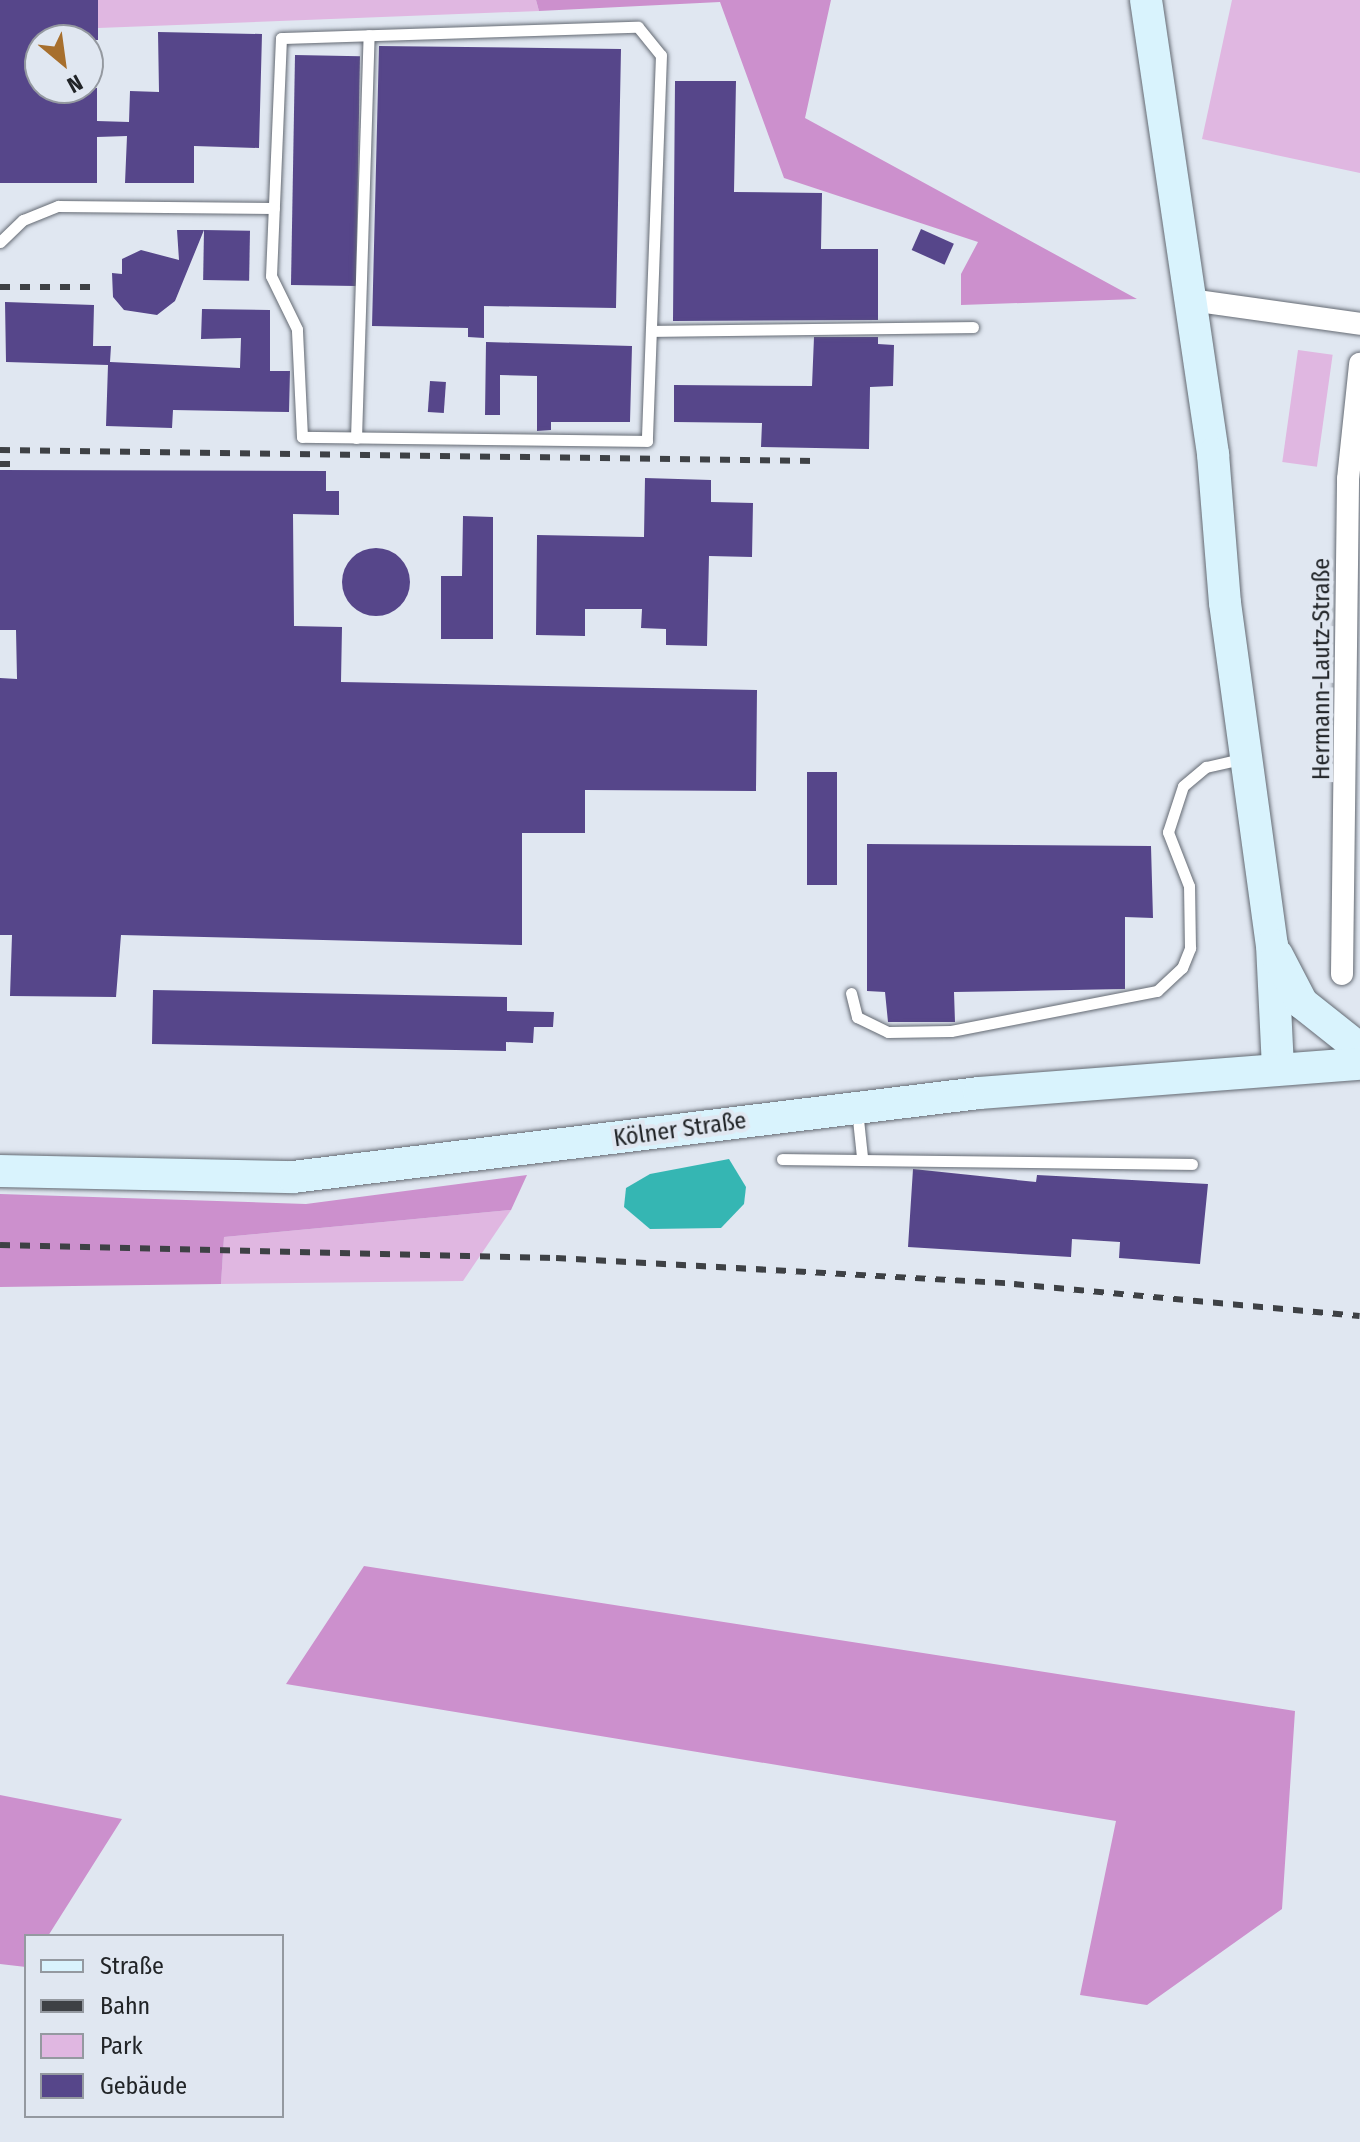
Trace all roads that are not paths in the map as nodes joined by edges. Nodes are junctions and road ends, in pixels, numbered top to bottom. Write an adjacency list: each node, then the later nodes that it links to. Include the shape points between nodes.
1 (1146, 0): 5 (main road)
2 (369, 35): 3 (lane, via 281,38); 8 (lane, via 638,27 655,41 661,55); 10 (lane)
3 (274, 208): 4 (lane, via 58,206 23,220); 10 (lane, via 271,276 297,329 302,437)
4 (0, 242)
5 (1190, 300): 6 (street); 12 (main road)
6 (1360, 324)
7 (973, 327): 8 (lane)
8 (651, 331): 10 (lane, via 647,441)
9 (1360, 364): 11 (street, Hermann-Lautz-Straße, via 1348,479)
10 (356, 438)
11 (1354, 639): 14 (street, Hermann-Lautz-Straße)
12 (1246, 758): 13 (main road); 15 (lane, via 1206,767 1183,786 1168,832 1189,886 1190,948 1182,968 1157,991 951,1031 888,1032 857,1017)
13 (1272, 945): 16 (main road, via 1302,1003); 18 (main road)
14 (1342, 974)
15 (851, 993)
16 (1360, 1049)
17 (1360, 1064): 18 (main road, Kölner Straße)
18 (1278, 1066): 19 (main road, Kölner Straße)
19 (857, 1107): 20 (lane); 23 (main road, Kölner Straße, via 293,1177)
20 (862, 1157): 21 (lane); 22 (lane)
21 (782, 1159)
22 (1192, 1164)
23 (0, 1171)

